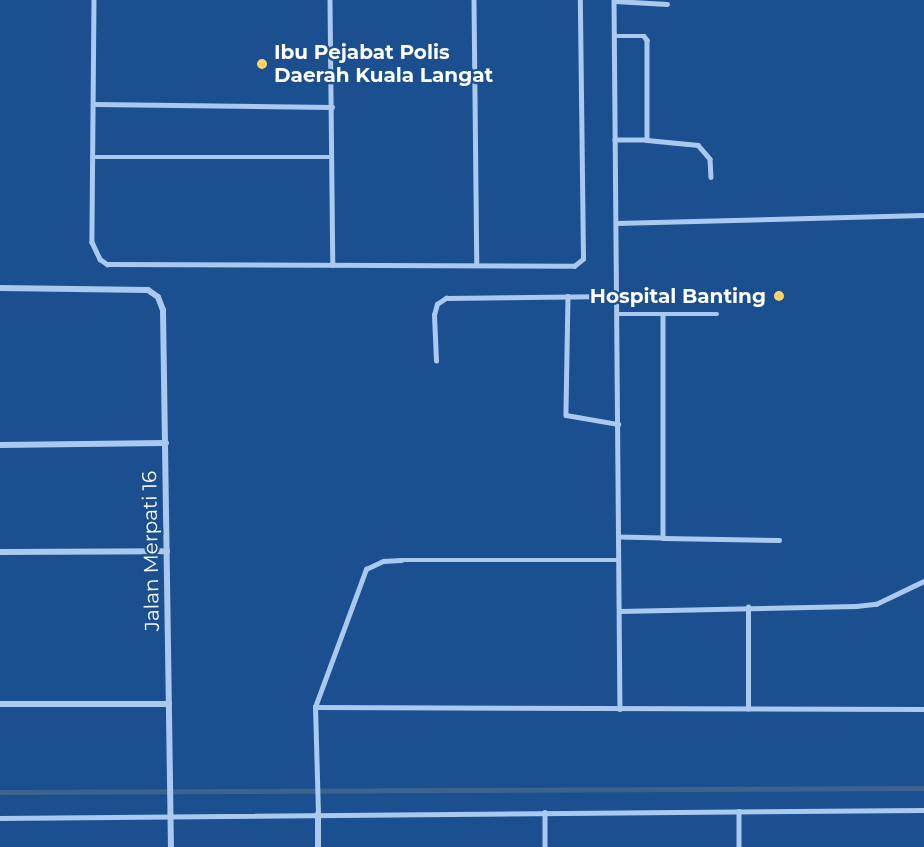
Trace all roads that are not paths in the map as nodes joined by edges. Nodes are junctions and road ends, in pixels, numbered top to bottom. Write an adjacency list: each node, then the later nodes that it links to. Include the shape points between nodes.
1 (94, 0): 8 (lane)
2 (330, 0): 9 (lane)
3 (474, 0): 18 (lane)
4 (580, 0): 18 (lane, via 583,259 574,266)
5 (614, 1): 6 (lane); 7 (lane)
6 (667, 4)
7 (615, 36): 10 (lane); 11 (lane, via 644,36 647,40)
8 (95, 104): 9 (lane); 12 (lane)
9 (332, 107): 13 (lane)
10 (615, 140): 11 (lane); 16 (lane)
11 (647, 140): 14 (lane, via 698,145 710,159)
12 (96, 157): 13 (lane); 17 (lane, via 92,242 107,264)
13 (332, 157): 17 (lane)
14 (711, 177)
15 (924, 215): 16 (lane)
16 (616, 223): 21 (lane)
17 (333, 265): 18 (lane)
18 (477, 265)
19 (0, 288): 27 (street, Jalan Merpati 16, via 148,290 158,297 164,318)
20 (568, 296): 21 (lane); 25 (lane, via 446,297 437,304 434,315); 26 (lane, via 566,416)
21 (617, 296): 22 (lane)
22 (617, 314): 23 (lane); 26 (lane)
23 (663, 314): 24 (lane); 30 (lane)
24 (717, 315)
25 (436, 361)
26 (618, 424): 29 (lane)
27 (166, 443): 28 (street); 32 (street, Jalan Merpati 16)
28 (0, 445)
29 (619, 537): 30 (lane); 34 (lane)
30 (663, 538): 31 (lane)
31 (779, 540)
32 (167, 551): 33 (street); 39 (street, Jalan Merpati 16)
33 (0, 552)
34 (619, 560): 37 (lane); 40 (lane, via 373,564 358,586)
35 (924, 581): 36 (lane, via 876,604)
36 (748, 607): 37 (lane); 42 (lane)
37 (620, 611): 41 (lane)
38 (0, 704): 39 (street)
39 (169, 704): 49 (street, Jalan Merpati 16)
40 (315, 707): 41 (lane); 47 (lane)
41 (620, 709): 42 (lane)
42 (748, 709): 43 (lane)
43 (924, 709)
44 (924, 810): 45 (lane)
45 (739, 811): 46 (lane); 53 (lane)
46 (545, 812): 47 (lane); 52 (lane)
47 (318, 814): 49 (lane); 51 (street)
48 (0, 818): 49 (lane)
49 (170, 818): 50 (street, Jalan Merpati 16)
50 (171, 847)
51 (318, 847)
52 (545, 847)
53 (739, 847)

